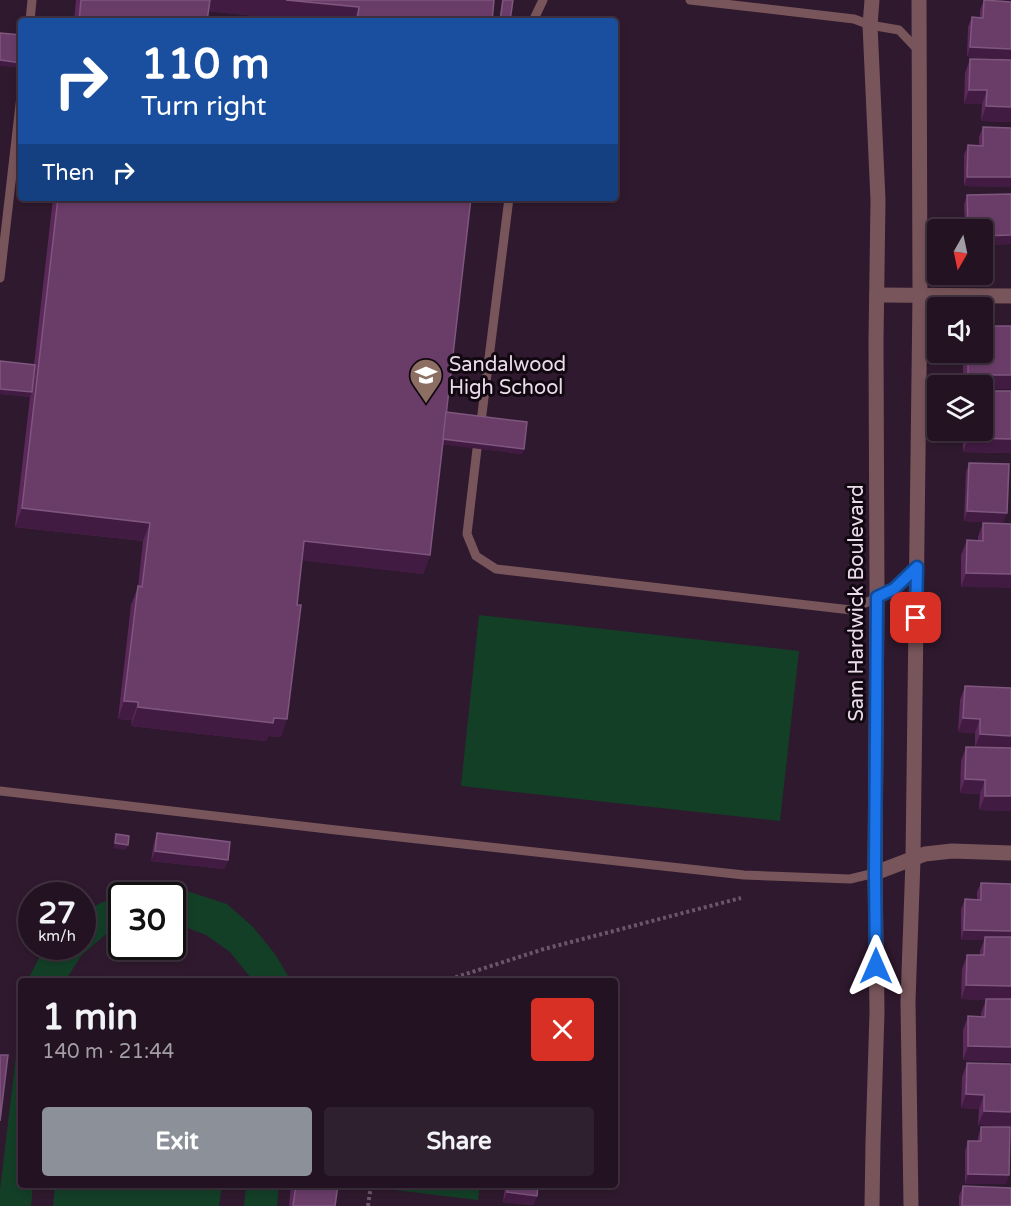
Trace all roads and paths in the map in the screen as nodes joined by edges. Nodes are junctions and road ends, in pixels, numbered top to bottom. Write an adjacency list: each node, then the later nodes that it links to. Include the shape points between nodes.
1 (32, 0): 6 (lane)
2 (543, 0): 7 (lane)
3 (690, 0): 8 (lane, via 854,19)
4 (872, 0): 8 (street, Sam Hardwick Boulevard)
5 (919, 0): 9 (street)
6 (30, 18)
7 (534, 18)
8 (870, 25): 9 (lane, via 899,30); 13 (street, Sam Hardwick Boulevard, via 878,200)
9 (920, 53): 14 (street)
10 (18, 122): 12 (lane)
11 (509, 201): 16 (lane)
12 (0, 278)
13 (877, 295): 14 (street); 19 (street, Sam Hardwick Boulevard)
14 (920, 296): 15 (street); 18 (street)
15 (1011, 296)
16 (481, 422)
17 (477, 448): 19 (lane, via 466,534 476,556 496,569 851,610)
18 (917, 567): 19 (lane, via 894,589); 22 (street)
19 (877, 597): 23 (street, Sam Hardwick Boulevard)
20 (0, 791): 23 (lane, via 744,875 850,879)
21 (1011, 854): 22 (street, via 952,851 925,854)
22 (913, 860): 23 (street); 29 (street, via 908,1001)
23 (875, 873): 28 (street, Sam Hardwick Boulevard, via 877,1012)
24 (741, 898): 25 (path, via 544,949)
25 (453, 978)
26 (371, 1188): 27 (path)
27 (369, 1206)
28 (872, 1206)
29 (911, 1206)

